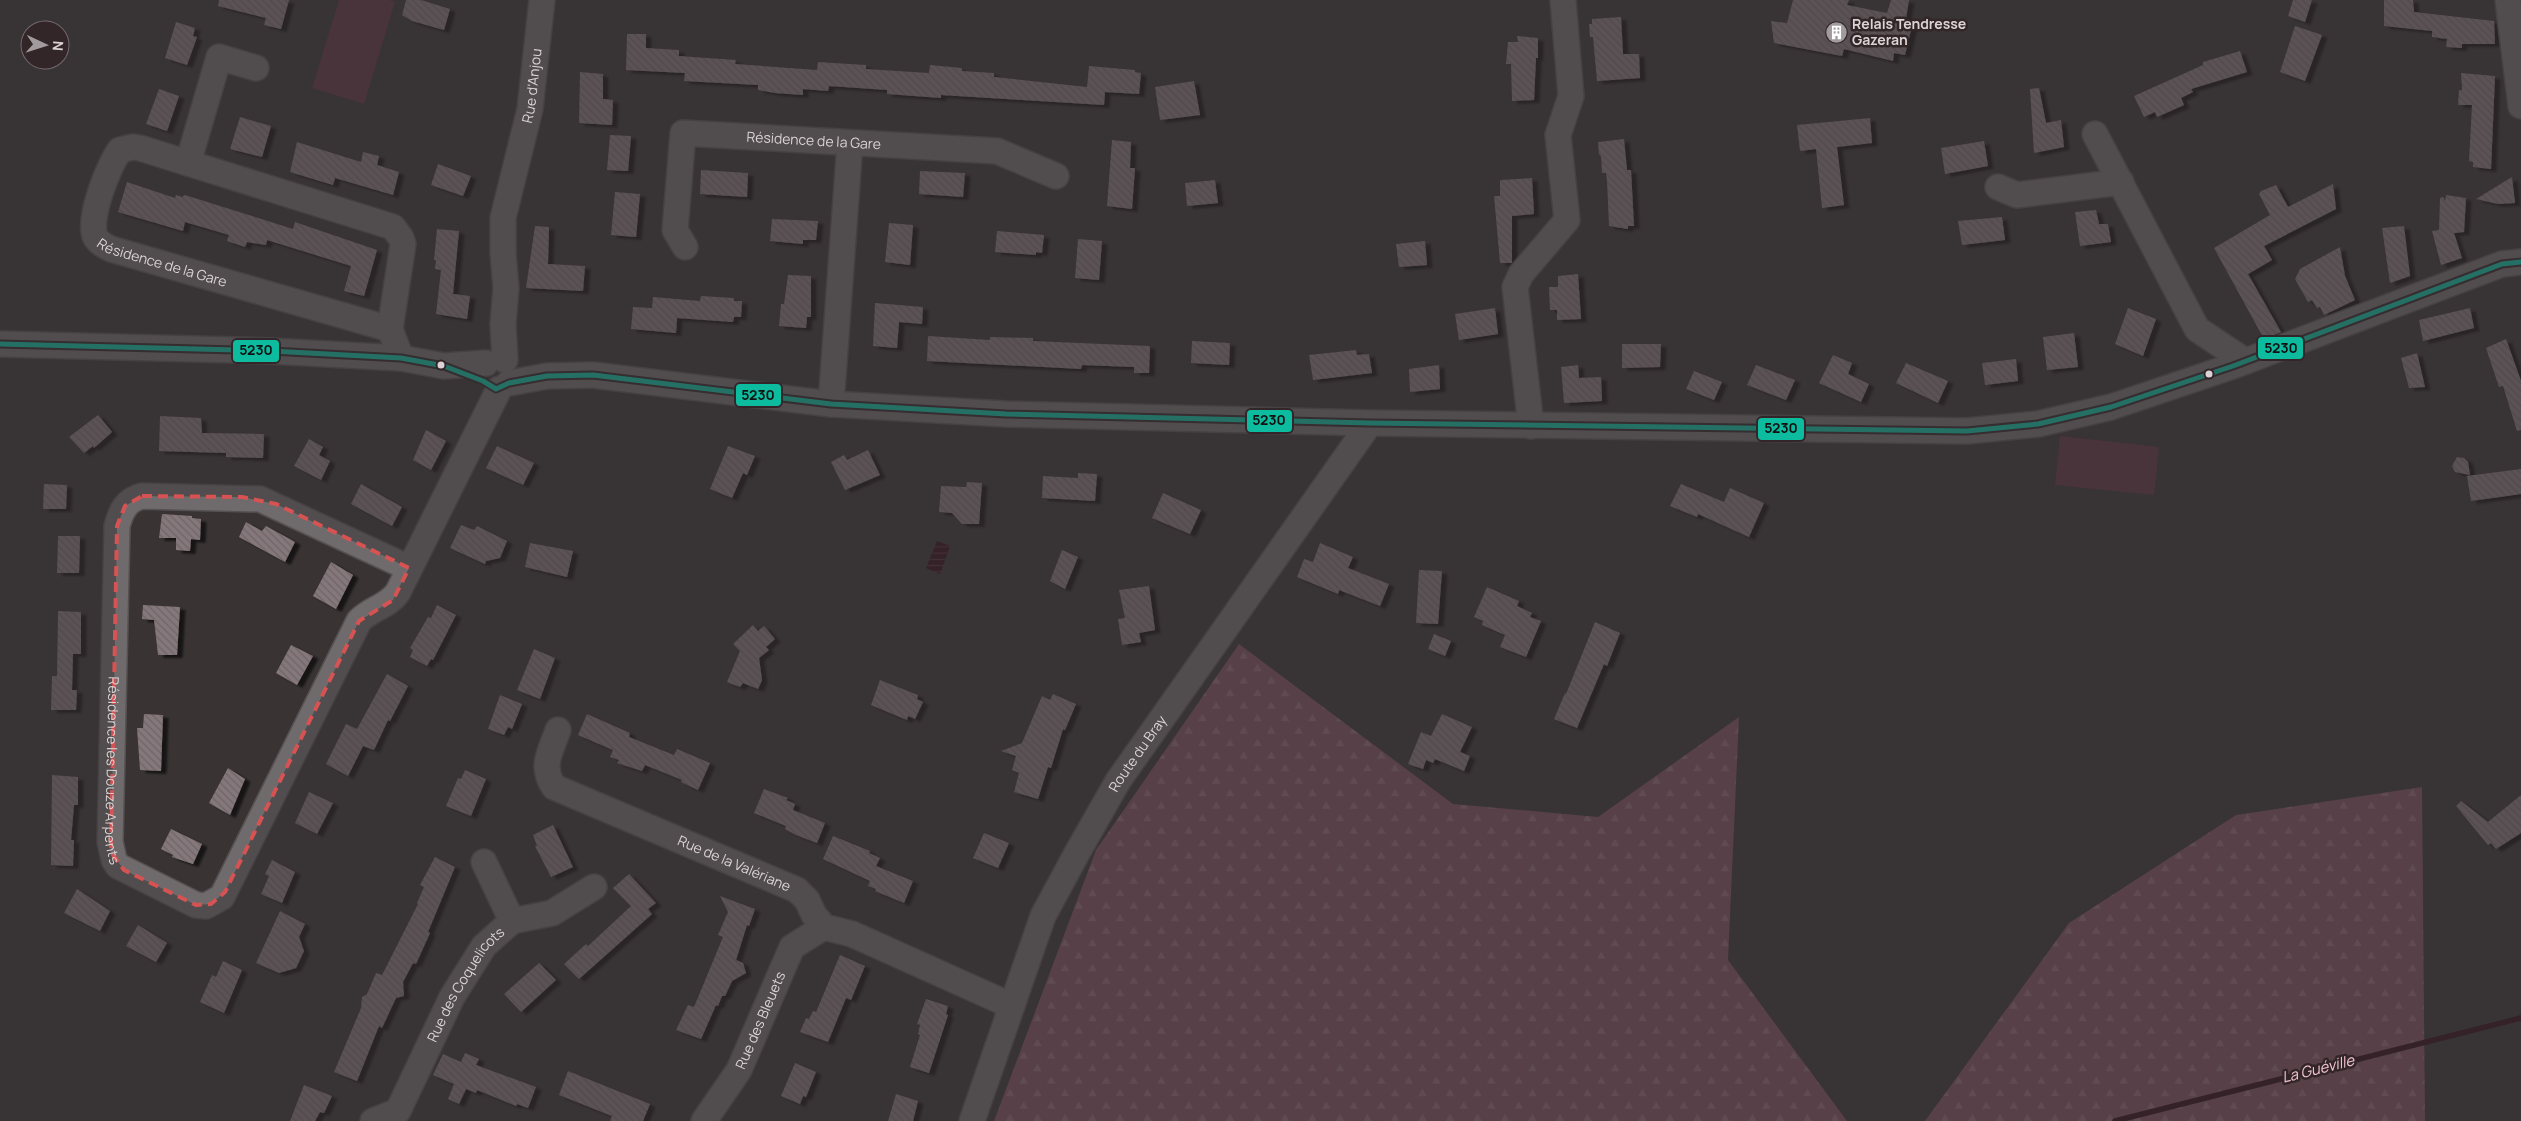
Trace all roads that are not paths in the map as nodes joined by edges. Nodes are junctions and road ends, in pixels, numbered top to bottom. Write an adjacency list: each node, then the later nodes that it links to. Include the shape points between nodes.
1 (542, 0): 14 (street, Rue d'Anjou, via 530,109 503,218 506,288)
2 (1563, 0): 22 (street, via 1571,96 1558,135 1567,220 1521,274 1515,287)
3 (2508, 0): 5 (street)
4 (256, 68): 8 (street, via 219,57)
5 (2521, 106)
6 (2095, 134): 10 (street)
7 (850, 143): 9 (street, Résidence de la Gare, via 997,152); 12 (street, Résidence de la Gare, via 683,133 675,230); 20 (street)
8 (188, 163): 15 (street, Résidence de la Gare, via 393,226 403,244); 15 (street, Résidence de la Gare, via 140,148 120,150 111,163 95,213 95,237 111,249)
9 (1056, 176)
10 (2121, 182): 11 (street, via 2017,194); 18 (street, via 2197,328)
11 (1998, 187)
12 (685, 247)
13 (2521, 262): 18 (street, via 2502,264)
14 (503, 324): 19 (street, Résidence les Douze Arpents)
15 (390, 329): 17 (street, Résidence de la Gare)
16 (0, 344): 17 (street)
17 (401, 358): 19 (street)
18 (2245, 361): 22 (street, via 2111,408 2038,424 1967,432)
19 (496, 374): 20 (street, via 595,376); 23 (street, Résidence les Douze Arpents, via 484,418)
20 (831, 404): 21 (street, via 1006,414)
21 (1370, 423): 22 (street); 29 (street, Route du Bray, via 1118,781 1043,916)
22 (1531, 426)
23 (410, 568): 23 (street, Résidence les Douze Arpents, via 260,499 142,496 130,501 117,526 110,842 118,866 196,905 206,906 222,897 359,621 365,614 392,600)
24 (558, 730): 28 (street, Rue de la Valériane, via 546,765 546,776 554,787 797,890)
25 (484, 862): 27 (street)
26 (594, 887): 27 (street, Rue des Coquelicots, via 552,913)
27 (512, 921): 30 (street, Rue des Coquelicots, via 484,946 452,997)
28 (824, 927): 29 (street, via 852,934); 32 (street, Rue des Bleuets, via 792,948 739,1070)
29 (1012, 1006): 33 (street, Route du Bray)
30 (404, 1116): 31 (street, Rue des Coquelicots)
31 (373, 1121)
32 (704, 1121)
33 (972, 1121)

